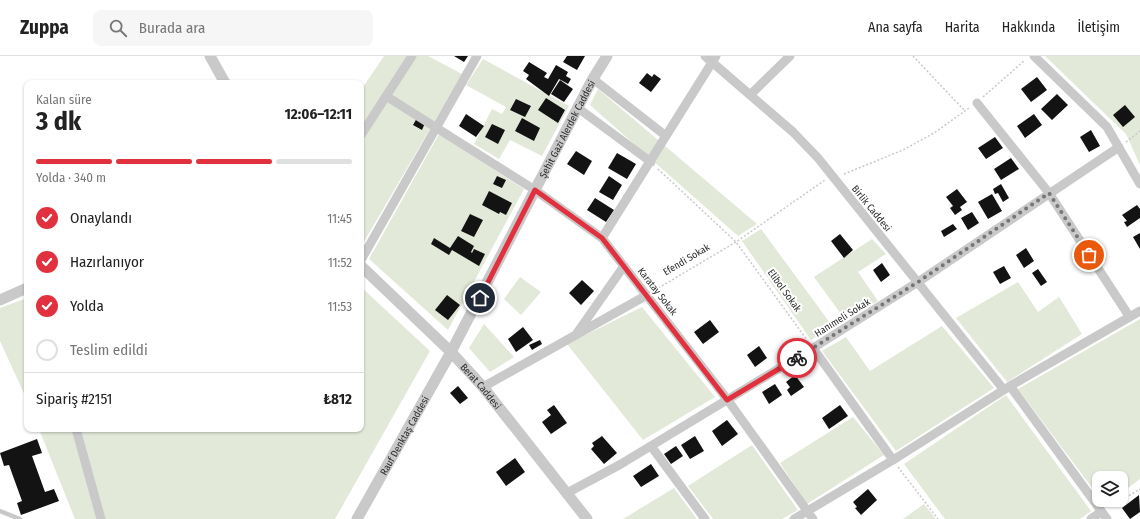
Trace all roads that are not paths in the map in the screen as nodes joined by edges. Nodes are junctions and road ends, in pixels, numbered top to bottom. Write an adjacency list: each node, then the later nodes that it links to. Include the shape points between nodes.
1 (210, 56): 9 (street)
2 (412, 56): 11 (street)
3 (477, 56): 14 (street)
4 (607, 56): 8 (street, Şehit Gazi Alerdek Caddesi)
5 (790, 56): 10 (street)
6 (1034, 56): 17 (street, via 1100,120)
7 (711, 58): 10 (street, Birlik Caddesi); 16 (street)
8 (593, 79): 13 (street, Şehit Gazi Alerdek Caddesi); 16 (street)
9 (223, 80)
10 (750, 95): 26 (street, Birlik Caddesi, via 793,132)
11 (386, 96): 14 (street, Karatay Sokak); 15 (street)
12 (977, 103): 21 (street)
13 (578, 108): 18 (street); 20 (street, Şehit Gazi Alerdek Caddesi)
14 (437, 129): 20 (street, Karatay Sokak); 23 (street)
15 (364, 130)
16 (666, 136): 18 (street)
17 (1119, 147): 19 (street); 21 (street, Hanımeli Sokak)
18 (651, 162): 22 (street)
19 (1139, 180)
20 (535, 190): 22 (street, Karatay Sokak); 34 (street, Şehit Gazi Alerdek Caddesi)
21 (1049, 193): 26 (street, Hanımeli Sokak); 31 (street)
22 (602, 238): 24 (street, Karatay Sokak)
23 (364, 255)
24 (624, 266): 28 (street, Karatay Sokak); 32 (street)
25 (364, 269): 34 (street, Berat Caddesi)
26 (918, 282): 33 (street, Hanımeli Sokak); 36 (street, Birlik Caddesi)
27 (24, 289): 29 (street)
28 (648, 295): 32 (street); 37 (street, Karatay Sokak)
29 (0, 300)
30 (1140, 311): 31 (street)
31 (1129, 316): 36 (street)
32 (575, 336): 35 (street)
33 (813, 348): 37 (street, Hanımeli Sokak); 40 (street)
34 (451, 352): 35 (street, Berat Caddesi); 47 (street, Rauf Denktaş Caddesi)
35 (483, 387): 41 (street, Berat Caddesi)
36 (1007, 388): 40 (street); 44 (street, Birlik Caddesi)
37 (727, 400): 39 (street, Hanımeli Sokak); 43 (street, Karatay Sokak)
38 (77, 432): 46 (street)
39 (651, 446): 41 (street, Hanımeli Sokak); 49 (street)
40 (893, 460): 43 (street)
41 (567, 493): 48 (street, Berat Caddesi)
42 (0, 511): 45 (lane)
43 (807, 511): 50 (street); 51 (street, Karatay Sokak)
44 (1104, 515): 52 (street)
45 (20, 519)
46 (101, 519)
47 (357, 519)
48 (587, 519)
49 (705, 519)
50 (794, 519)
51 (813, 519)
52 (1091, 519)

